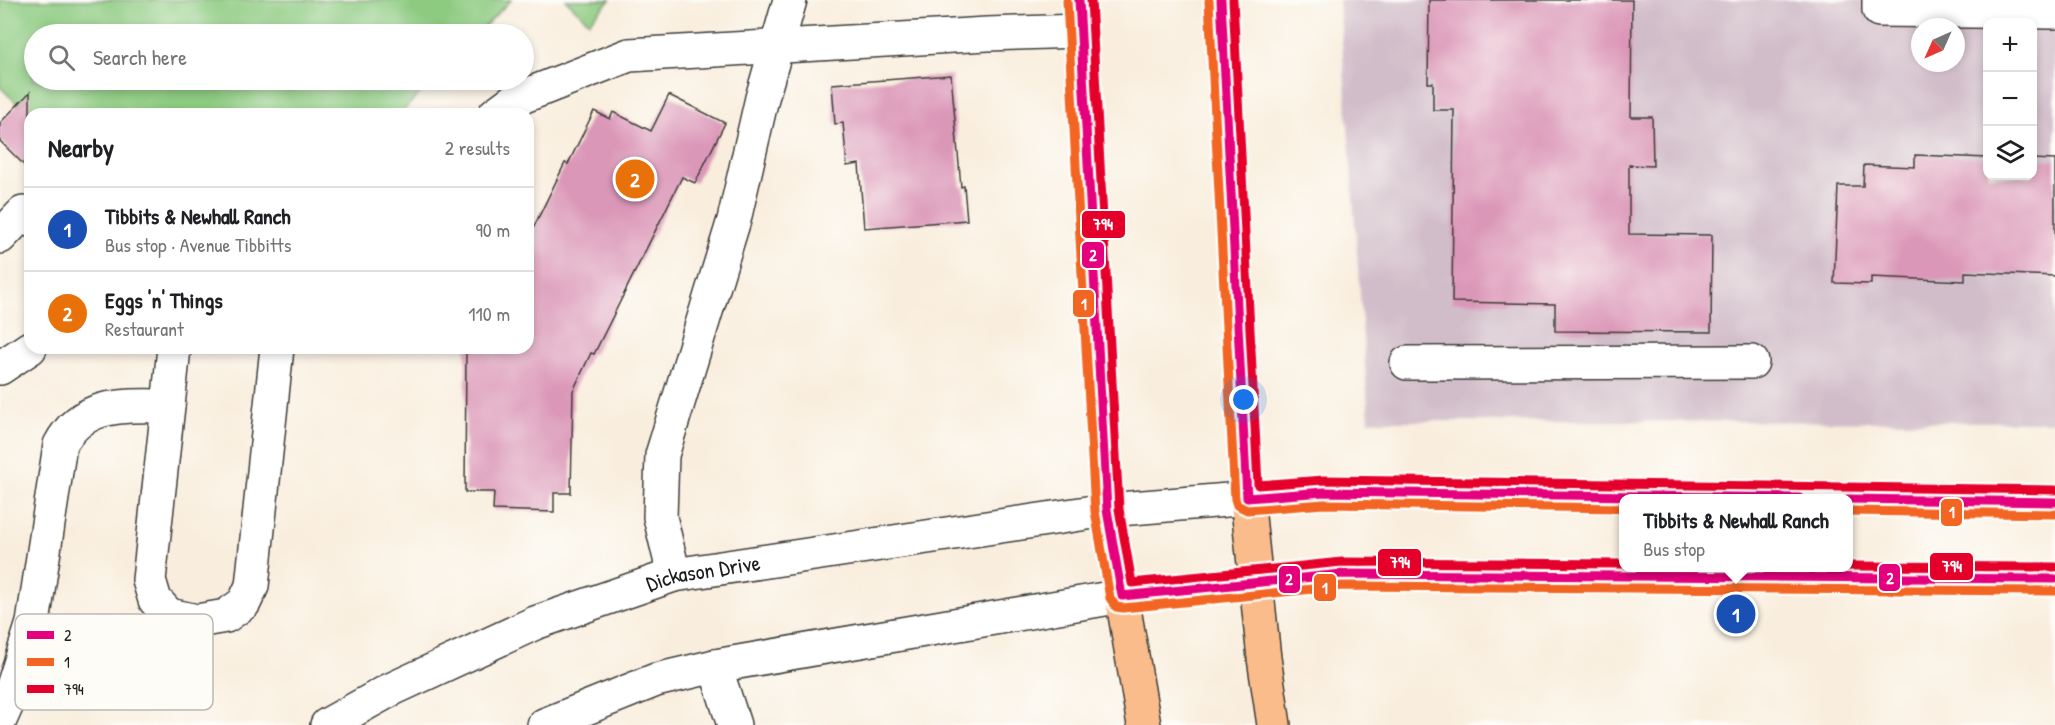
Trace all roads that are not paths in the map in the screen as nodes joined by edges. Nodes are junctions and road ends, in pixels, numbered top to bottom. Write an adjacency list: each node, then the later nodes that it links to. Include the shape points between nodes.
1 (790, 0): 6 (street)
2 (1221, 0): 18 (main road)
3 (1879, 0): 4 (street, via 1879,10)
4 (2055, 12)
5 (1079, 15): 6 (street, via 987,33); 21 (main road)
6 (777, 46): 7 (street, via 629,55 514,100); 22 (street, via 734,220 662,455 660,517)
7 (503, 108)
8 (24, 214): 9 (street)
9 (0, 237)
10 (24, 352): 15 (street)
11 (173, 354): 16 (street)
12 (276, 354): 28 (street, via 252,586 244,603 226,616)
13 (1752, 362): 14 (street)
14 (1407, 363)
15 (0, 368)
16 (168, 406): 26 (street, via 125,406 99,411 68,430 60,445 53,478); 27 (street, via 149,580 155,600)
17 (1619, 496): 18 (street, Dickason Drive, via 1324,492)
18 (1247, 498): 21 (street, Dickason Drive); 24 (main road)
19 (1853, 499): 20 (street, Dickason Drive)
20 (2055, 502)
21 (1107, 510): 22 (street, Dickason Drive); 25 (main road)
22 (674, 575): 32 (street, Dickason Drive, via 535,623 390,690)
23 (2055, 579): 24 (street, via 1342,574)
24 (1257, 582): 25 (street); 36 (main road)
25 (1122, 596): 29 (street); 35 (main road)
26 (34, 614)
27 (169, 614)
28 (213, 618)
29 (716, 666): 33 (street, via 656,680); 34 (street)
30 (15, 680): 31 (street)
31 (0, 720)
32 (327, 725)
33 (544, 725)
34 (734, 725)
35 (1144, 725)
36 (1274, 725)

